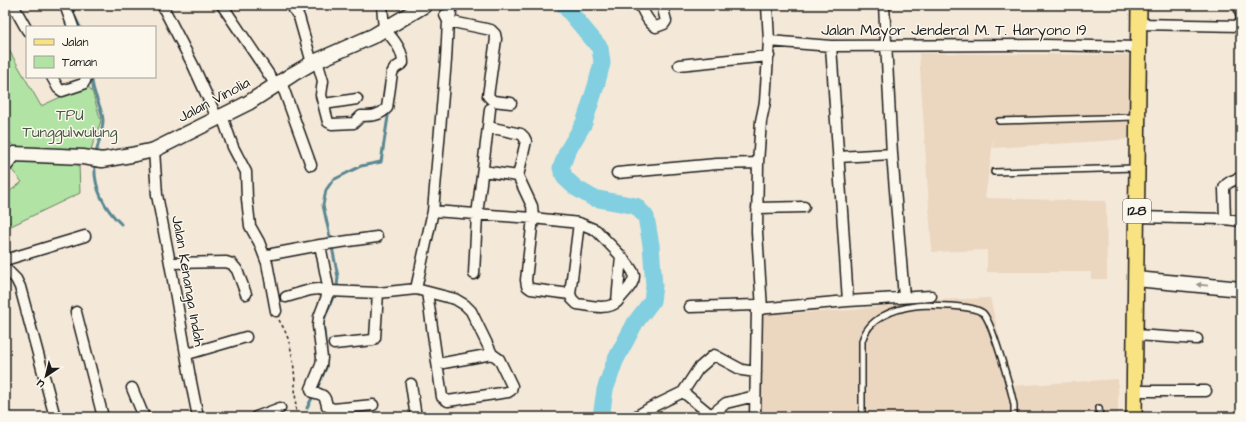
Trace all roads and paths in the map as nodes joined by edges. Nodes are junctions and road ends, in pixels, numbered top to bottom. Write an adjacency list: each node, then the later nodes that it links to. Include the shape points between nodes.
1 (13, 5): 20 (street)
2 (65, 5): 18 (street)
3 (162, 5): 36 (street)
4 (222, 5): 31 (street)
5 (291, 5): 27 (street, via 299,17)
6 (382, 5): 21 (street)
7 (425, 5): 21 (street, Jalan Vinolia)
8 (448, 5): 16 (street, via 451,8)
9 (640, 5): 10 (street, via 648,21 656,28 666,21)
10 (662, 5)
11 (767, 5): 22 (street)
12 (884, 5): 24 (street)
13 (1139, 5): 17 (main road, 128)
14 (1239, 5): 15 (street)
15 (1241, 15)
16 (448, 21): 33 (street, via 491,30 495,34 488,96 493,101); 55 (street)
17 (1139, 24): 19 (street); 25 (main road, 128)
18 (73, 26)
19 (1241, 26)
20 (26, 28)
21 (384, 29): 27 (street, Jalan Vinolia); 34 (street, via 403,56 403,63 392,73 387,108 372,116 361,116 354,123 332,124 327,120)
22 (769, 41): 23 (street, Jalan Mayor Jenderal M. T. Haryono 19); 26 (street)
23 (831, 46): 24 (street, Jalan Mayor Jenderal M. T. Haryono 19); 43 (street)
24 (887, 46): 25 (street, Jalan Mayor Jenderal M. T. Haryono 19); 42 (street)
25 (1139, 47): 37 (main road, 128)
26 (768, 56): 28 (street); 44 (street)
27 (314, 62): 31 (street, Jalan Vinolia); 34 (street, via 323,81 321,91)
28 (678, 65)
29 (53, 78): 30 (street, via 62,92 83,84)
30 (86, 78)
31 (279, 83): 36 (street, Jalan Vinolia); 46 (street)
32 (357, 99): 34 (street)
33 (511, 103)
34 (324, 104)
35 (490, 109): 39 (street)
36 (220, 117): 41 (street, Jalan Vinolia); 86 (street, via 246,172 250,226 267,263)
37 (1138, 117): 38 (lane); 47 (main road, 128)
38 (999, 122)
39 (488, 127): 48 (street); 51 (street, via 521,134 524,137 526,141)
40 (10, 149): 41 (street, Jalan Vinolia, via 102,160); 45 (street, Jalan Vinolia)
41 (154, 150): 68 (street, Jalan Kenanga Indah, via 157,195)
42 (892, 154): 43 (street); 81 (street)
43 (838, 157): 82 (street)
44 (758, 163): 50 (street, via 717,164); 54 (street)
45 (5, 165)
46 (311, 165)
47 (1137, 168): 49 (lane); 58 (main road, 128)
48 (483, 171): 51 (street); 56 (street)
49 (994, 172)
50 (617, 174)
51 (518, 176): 57 (street, via 532,206)
52 (1241, 178): 59 (street, via 1224,186)
53 (804, 207): 54 (street)
54 (758, 208): 85 (street)
55 (433, 211): 56 (street); 72 (street)
56 (477, 214): 57 (street); 70 (street)
57 (533, 218): 61 (street); 78 (street, via 527,286 531,289)
58 (1137, 218): 59 (street); 71 (main road, 128)
59 (1225, 219): 60 (street)
60 (1241, 221)
61 (579, 223): 66 (street, via 596,230); 78 (street)
62 (85, 236): 67 (street)
63 (377, 237): 64 (street)
64 (320, 245): 65 (street); 74 (street)
65 (272, 254)
66 (621, 256): 83 (street); 83 (street, via 633,272 634,278)
67 (5, 260)
68 (170, 263): 77 (street, via 232,264); 92 (street, Jalan Kenanga Indah)
69 (5, 268): 106 (street, via 20,287)
70 (474, 274)
71 (1136, 279): 73 (street, one-way to 71); 88 (main road, 128)
72 (416, 289): 75 (street); 76 (street)
73 (1241, 289)
74 (329, 291): 76 (street); 80 (street, via 310,290); 102 (street, via 319,317 322,358 312,392 323,395 327,406 333,409)
75 (427, 292): 93 (street, via 455,299 465,305 471,311); 94 (street)
76 (378, 293): 91 (street, via 375,338)
77 (246, 294)
78 (570, 294): 83 (street, via 577,304 607,307)
79 (931, 296): 81 (street)
80 (286, 297)
81 (904, 297): 82 (street)
82 (848, 301): 85 (street)
83 (617, 302)
84 (690, 307): 85 (street, via 756,305)
85 (760, 309): 95 (street)
86 (276, 311): 110 (path, via 290,344)
87 (76, 312): 107 (street)
88 (1136, 335): 90 (street); 98 (main road, 128)
89 (246, 337): 92 (street)
90 (1196, 339)
91 (334, 344)
92 (186, 353): 105 (street, Jalan Kenanga Indah)
93 (492, 354): 94 (street); 94 (street, via 499,359 512,386 508,392 448,401 442,397)
94 (438, 364)
95 (756, 372): 100 (street, via 742,370 714,355 698,369); 101 (street)
96 (411, 384): 111 (street)
97 (132, 388): 108 (street)
98 (1135, 391): 99 (street); 117 (main road, 128)
99 (1206, 391)
100 (683, 392): 101 (street, via 711,415 726,403); 112 (street)
101 (755, 396): 113 (street)
102 (373, 405)
103 (280, 408): 109 (street)
104 (1099, 408): 116 (lane)
105 (194, 416)
106 (55, 417)
107 (103, 417)
108 (144, 417)
109 (256, 417)
110 (296, 417)
111 (416, 417)
112 (635, 417)
113 (755, 417)
114 (862, 417): 115 (lane, via 864,334 877,320 892,312 916,306 960,307 980,311 987,317 1007,378)
115 (1014, 417)
116 (1100, 417)
117 (1134, 417)

